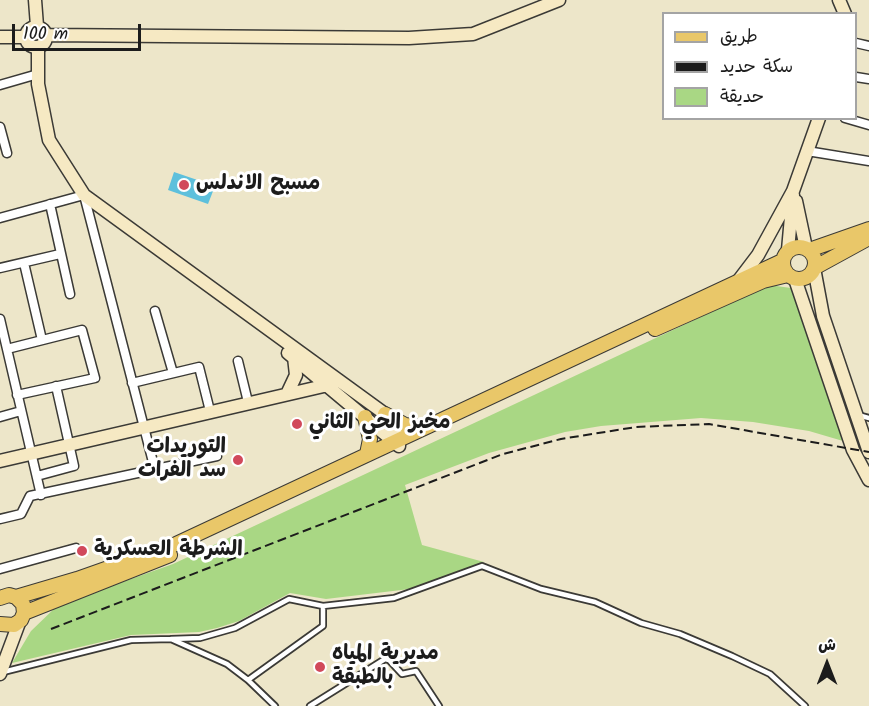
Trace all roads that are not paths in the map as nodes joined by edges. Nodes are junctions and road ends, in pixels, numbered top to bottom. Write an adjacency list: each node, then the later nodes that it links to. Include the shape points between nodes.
1 (35, 0): 4 (main road)
2 (559, 0): 3 (main road)
3 (533, 4): 5 (main road, via 473,34 409,38)
4 (37, 26): 5 (main road); 7 (main road, via 30,28)
5 (46, 35): 8 (main road, via 45,42)
6 (0, 37): 7 (main road)
7 (26, 37): 8 (main road, via 30,45)
8 (38, 47): 9 (main road)
9 (38, 74): 10 (street); 19 (main road, via 49,140)
10 (0, 85)
11 (818, 120): 15 (main road)
12 (853, 120): 13 (street)
13 (869, 124)
14 (0, 128): 16 (street)
15 (807, 151): 17 (street); 18 (main road)
16 (7, 153)
17 (869, 161)
18 (793, 191): 24 (main road); 26 (main road); 31 (main road, via 758,255)
19 (84, 195): 20 (street); 34 (main road); 42 (street)
20 (50, 204): 21 (street); 25 (street)
21 (0, 218)
22 (869, 229): 24 (main road)
23 (869, 238): 29 (main road)
24 (808, 249): 26 (main road, via 797,246); 29 (main road, via 815,259)
25 (60, 254): 27 (street); 32 (street)
26 (785, 255): 30 (main road); 31 (main road)
27 (24, 263): 28 (street); 36 (street)
28 (0, 268)
29 (814, 268): 30 (main road, via 808,276); 50 (main road, via 823,316)
30 (792, 277): 56 (main road, via 763,281); 65 (main road, via 853,450)
31 (739, 280): 54 (main road)
32 (70, 294)
33 (155, 311): 40 (street)
34 (240, 311): 38 (main road); 41 (main road)
35 (0, 320): 37 (street)
36 (42, 340): 37 (street); 43 (street, via 82,330 95,378)
37 (4, 346): 45 (street)
38 (294, 357): 41 (main road); 44 (main road, via 296,375)
39 (238, 361): 46 (street)
40 (173, 374): 42 (street); 48 (street, via 199,368)
41 (333, 382): 44 (main road); 49 (main road); 52 (main road)
42 (132, 383): 55 (street)
43 (56, 386): 45 (street); 57 (street)
44 (288, 392): 46 (main road)
45 (18, 395): 47 (street)
46 (248, 402): 48 (main road)
47 (21, 411): 51 (street); 60 (street)
48 (210, 411): 55 (main road)
49 (384, 414): 54 (main road, via 405,425); 56 (main road)
50 (856, 414): 53 (lane); 58 (main road)
51 (0, 417)
52 (365, 417): 56 (main road); 59 (main road, via 370,439)
53 (869, 418)
54 (421, 427): 56 (main road)
55 (143, 428): 57 (main road); 63 (street)
56 (396, 442): 59 (main road); 73 (main road, via 178,552)
57 (70, 446): 60 (main road); 64 (street, via 74,466)
58 (869, 452)
59 (367, 454): 70 (main road, via 176,544)
60 (31, 455): 62 (main road); 64 (street)
61 (218, 456): 63 (street)
62 (0, 461)
63 (152, 471): 66 (street)
64 (37, 476): 66 (street)
65 (869, 480)
66 (41, 495): 67 (street, via 30,496 21,514)
67 (0, 519)
68 (76, 548): 69 (street)
69 (0, 569)
70 (16, 597): 71 (main road); 73 (main road, via 23,604)
71 (0, 598)
72 (323, 606): 75 (lane, via 289,599 234,628 200,638); 78 (lane, via 323,626); 82 (lane, via 394,598 482,566 541,589 595,602 732,656 770,675)
73 (22, 618): 74 (main road, via 9,626); 76 (main road)
74 (0, 624)
75 (171, 639): 77 (lane, via 131,640); 78 (lane, via 227,664)
76 (3, 654): 77 (main road)
77 (0, 673)
78 (248, 680): 79 (lane)
79 (275, 706)
80 (310, 706): 81 (lane, via 385,659 402,674 416,671)
81 (439, 706)
82 (805, 706)

